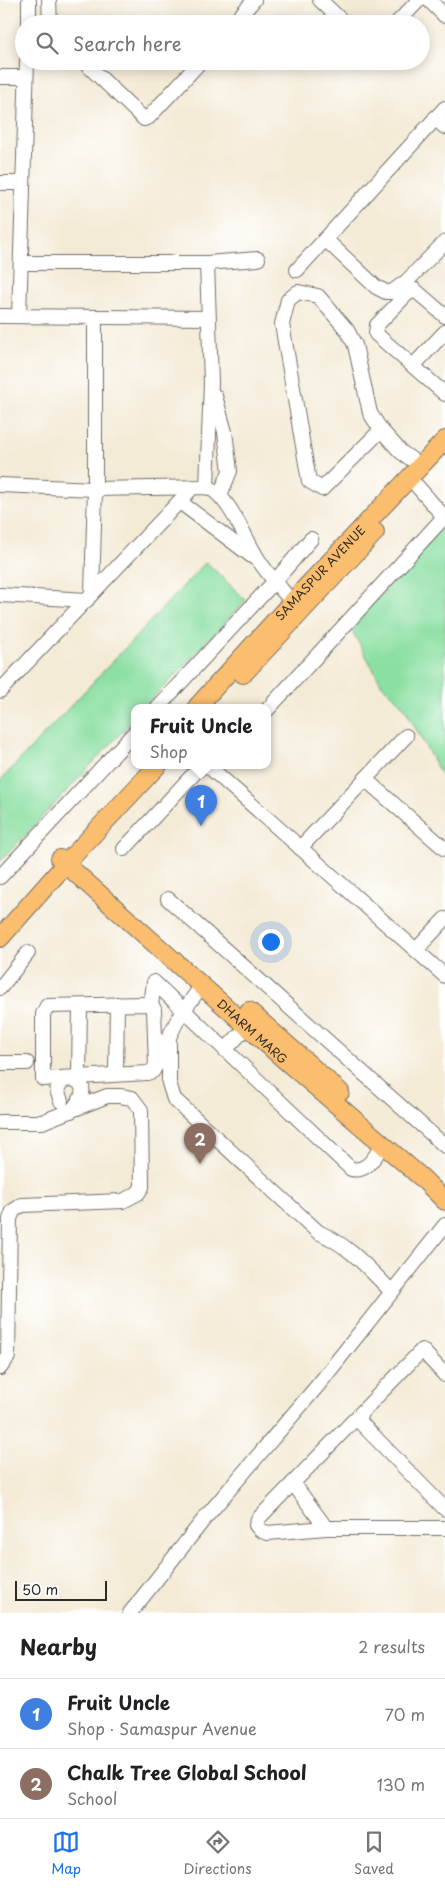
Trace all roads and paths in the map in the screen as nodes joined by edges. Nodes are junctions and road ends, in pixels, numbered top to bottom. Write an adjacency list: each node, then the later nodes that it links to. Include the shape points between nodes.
1 (29, 0): 9 (street)
2 (49, 0): 10 (street)
3 (254, 0): 11 (street)
4 (320, 0): 12 (street)
5 (419, 0): 13 (street)
6 (429, 0): 14 (street)
7 (438, 0): 8 (street)
8 (445, 6)
9 (30, 15)
10 (50, 15)
11 (241, 15)
12 (336, 15)
13 (405, 15)
14 (445, 16)
15 (26, 70): 19 (street)
16 (92, 70): 17 (street, via 144,119 150,117)
17 (193, 70)
18 (0, 77): 19 (street)
19 (26, 77): 23 (street)
20 (445, 108): 21 (street)
21 (440, 123): 24 (street)
22 (0, 183): 23 (street)
23 (22, 183): 27 (street)
24 (326, 239): 25 (street, via 376,287 386,292 392,292 407,281); 29 (street)
25 (445, 242)
26 (258, 260): 28 (street)
27 (21, 263): 28 (street); 31 (street)
28 (207, 263): 34 (street)
29 (297, 270)
30 (0, 316): 31 (street)
31 (19, 316): 33 (street)
32 (445, 316): 36 (street, via 415,290 377,325 376,334)
33 (95, 317): 34 (street); 47 (street)
34 (208, 318): 37 (street)
35 (445, 332): 36 (street)
36 (414, 365): 38 (street)
37 (212, 383): 45 (street); 48 (street, via 225,432 230,471)
38 (445, 394)
39 (381, 430): 39 (street, via 322,488 309,481 282,324 288,300 298,292 318,296 347,330 355,345 370,413); 42 (street, via 401,452)
40 (445, 440): 42 (main road, SAMASPUR AVENUE)
41 (445, 456): 44 (main road, SAMASPUR AVENUE)
42 (421, 466): 56 (main road, SAMASPUR AVENUE)
43 (0, 485): 47 (street)
44 (417, 486): 50 (street); 60 (main road, SAMASPUR AVENUE)
45 (206, 487): 46 (street); 48 (street)
46 (192, 488): 47 (street); 49 (street)
47 (95, 489): 55 (street)
48 (220, 495): 52 (street)
49 (180, 502): 52 (street); 55 (street)
50 (445, 517): 61 (street)
51 (310, 539): 53 (street)
52 (259, 561): 53 (street)
53 (275, 581): 56 (street); 58 (street)
54 (0, 595): 55 (street)
55 (89, 597): 57 (street)
56 (292, 602): 59 (main road, SAMASPUR AVENUE)
57 (0, 691)
58 (161, 704)
59 (200, 704)
60 (215, 704)
61 (271, 706)
62 (131, 736): 73 (street)
63 (406, 736): 68 (street)
64 (142, 769): 72 (main road)
65 (154, 769): 72 (main road)
66 (207, 769): 71 (street)
67 (213, 769): 69 (street)
68 (365, 779): 69 (street); 70 (street)
69 (300, 848): 78 (street)
70 (445, 849)
71 (124, 850)
72 (67, 857): 76 (main road); 77 (main road); 81 (main road, DHARM MARG); 96 (main road, DHARM MARG)
73 (0, 877)
74 (168, 899): 95 (street)
75 (445, 919): 78 (street)
76 (0, 924)
77 (0, 938)
78 (416, 950): 80 (street)
79 (28, 953): 82 (street)
80 (445, 976)
81 (202, 985): 86 (street); 87 (main road, DHARM MARG)
82 (0, 988)
83 (117, 1004): 84 (street); 85 (street); 91 (street)
84 (80, 1006): 92 (street); 92 (street, via 48,1006 44,1014 43,1079)
85 (151, 1006): 86 (street, via 154,982); 91 (street, via 154,1009 156,1065 153,1071)
86 (184, 1011): 88 (street); 99 (street, via 169,1037 169,1083 174,1099 318,1232 351,1251)
87 (248, 1026): 88 (street); 94 (main road, DHARM MARG)
88 (225, 1050): 94 (street, via 351,1169 361,1170 367,1166)
89 (0, 1063): 90 (street)
90 (27, 1063)
91 (116, 1074): 92 (street)
92 (79, 1077)
93 (0, 1122): 100 (street, via 42,1122 65,1106 114,1095 132,1098 141,1110 142,1187 123,1201 22,1205 13,1211 10,1219 8,1357)
94 (383, 1145): 97 (main road, DHARM MARG)
95 (445, 1146)
96 (445, 1186)
97 (445, 1201)
98 (445, 1225): 99 (street)
99 (391, 1291): 107 (street)
100 (0, 1368)
101 (445, 1375): 102 (street, via 422,1350)
102 (357, 1419): 103 (street); 104 (street)
103 (293, 1483): 105 (street); 105 (street, via 258,1519 256,1526 267,1533)
104 (445, 1509)
105 (326, 1528): 106 (street)
106 (445, 1528)
107 (130, 1613)

